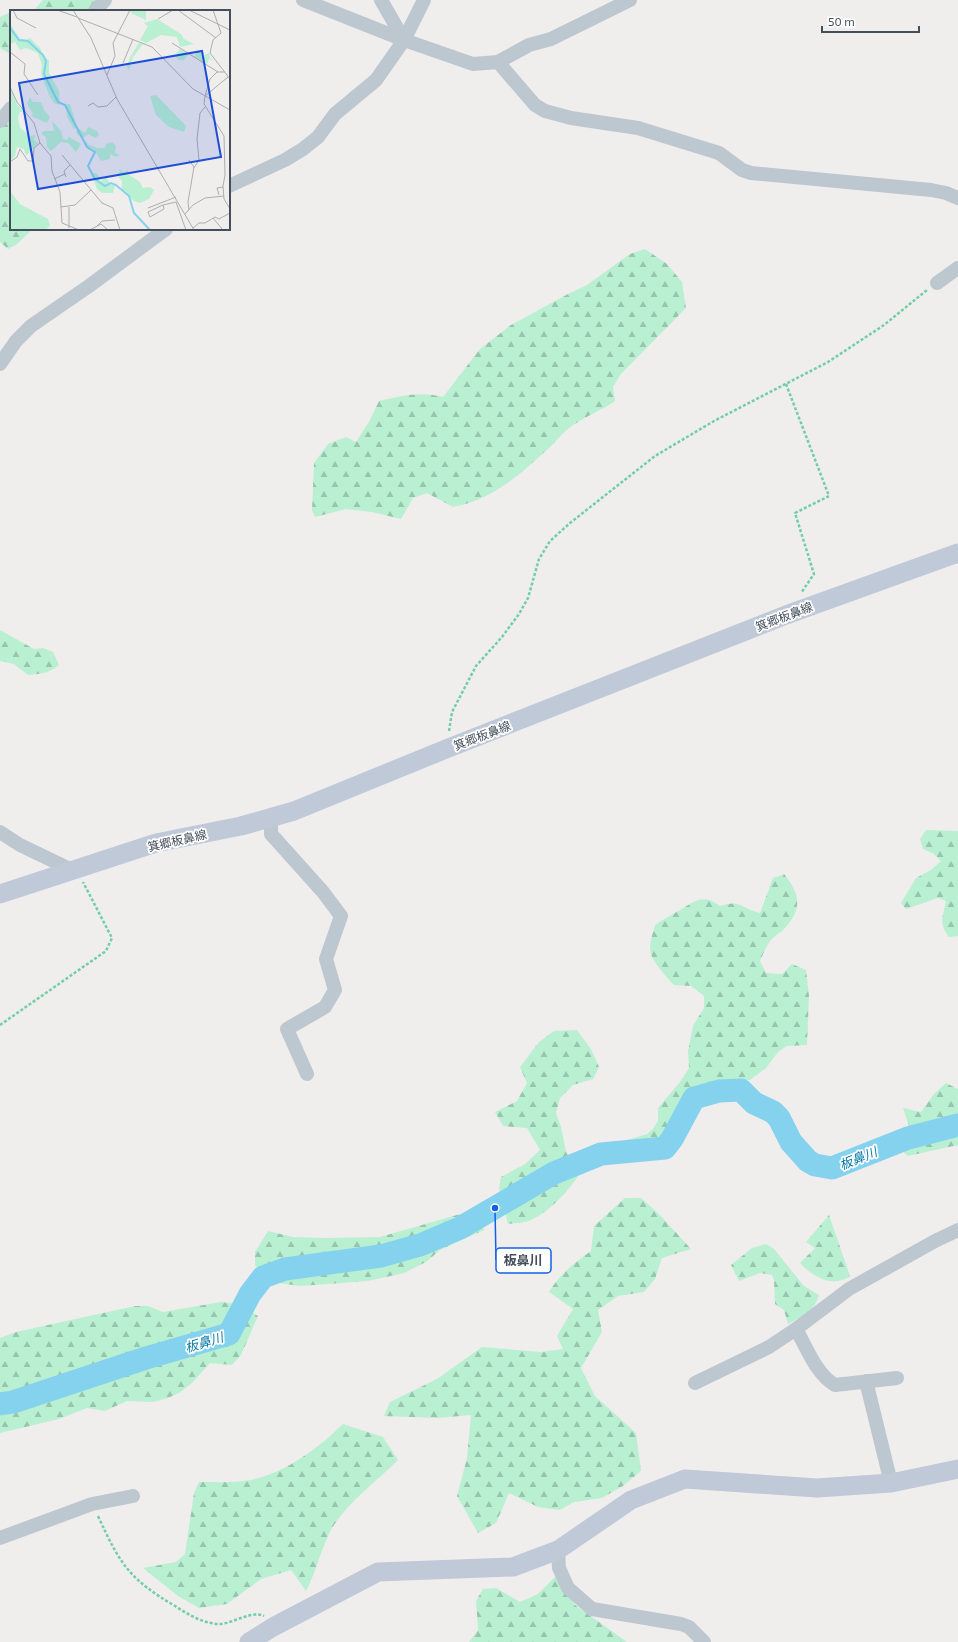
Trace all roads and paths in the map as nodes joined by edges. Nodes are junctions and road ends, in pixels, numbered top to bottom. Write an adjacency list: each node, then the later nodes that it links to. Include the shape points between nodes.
1 (105, 0): 6 (street)
2 (303, 0): 7 (street)
3 (381, 0): 7 (street)
4 (424, 0): 7 (street)
5 (630, 0): 8 (street, via 551,39 529,45)
6 (96, 10)
7 (404, 40): 8 (street, via 472,64); 11 (street, via 376,80 335,114 318,136 303,149)
8 (498, 62): 12 (street, via 536,105 545,111 571,118 638,128 719,153 751,174 931,190)
9 (10, 109): 10 (street)
10 (0, 121)
11 (230, 186)
12 (958, 198)
13 (165, 230): 16 (street, via 31,326)
14 (958, 268): 15 (street)
15 (937, 283): 17 (path, via 884,325 847,350)
16 (0, 364)
17 (786, 384): 19 (path, via 829,496 795,513 814,574 796,599); 20 (path, via 714,421 655,456 570,523 550,542 539,559 533,585 519,614 476,666 457,701 452,712)
18 (958, 553): 19 (main road, 箕郷板鼻線)
19 (795, 612): 20 (main road, 箕郷板鼻線)
20 (446, 749): 21 (main road, 箕郷板鼻線, via 344,792)
21 (270, 818): 23 (main road, 箕郷板鼻線, via 156,843); 26 (street, via 271,834 341,916 326,959 335,990 325,1007 287,1029)
22 (0, 832): 23 (street)
23 (74, 869): 24 (main road, 箕郷板鼻線); 25 (path, via 112,938 106,951)
24 (0, 894)
25 (0, 1025)
26 (307, 1074)
27 (958, 1230): 28 (street, via 849,1288)
28 (796, 1329): 30 (street, via 827,1380 835,1386); 31 (street, via 769,1347)
29 (897, 1378): 30 (street)
30 (866, 1382): 33 (street)
31 (695, 1383)
32 (958, 1469): 33 (main road)
33 (891, 1483): 37 (main road, via 817,1488 685,1478 631,1500)
34 (133, 1496): 35 (street)
35 (92, 1504): 36 (street); 38 (path, via 123,1564 153,1593 189,1615 208,1622 228,1623 258,1613)
36 (0, 1538)
37 (558, 1550): 38 (main road, via 513,1567 378,1572); 40 (street, via 559,1568 568,1588 592,1610 681,1624 689,1627)
38 (273, 1627): 39 (main road)
39 (249, 1642)
40 (704, 1642)

